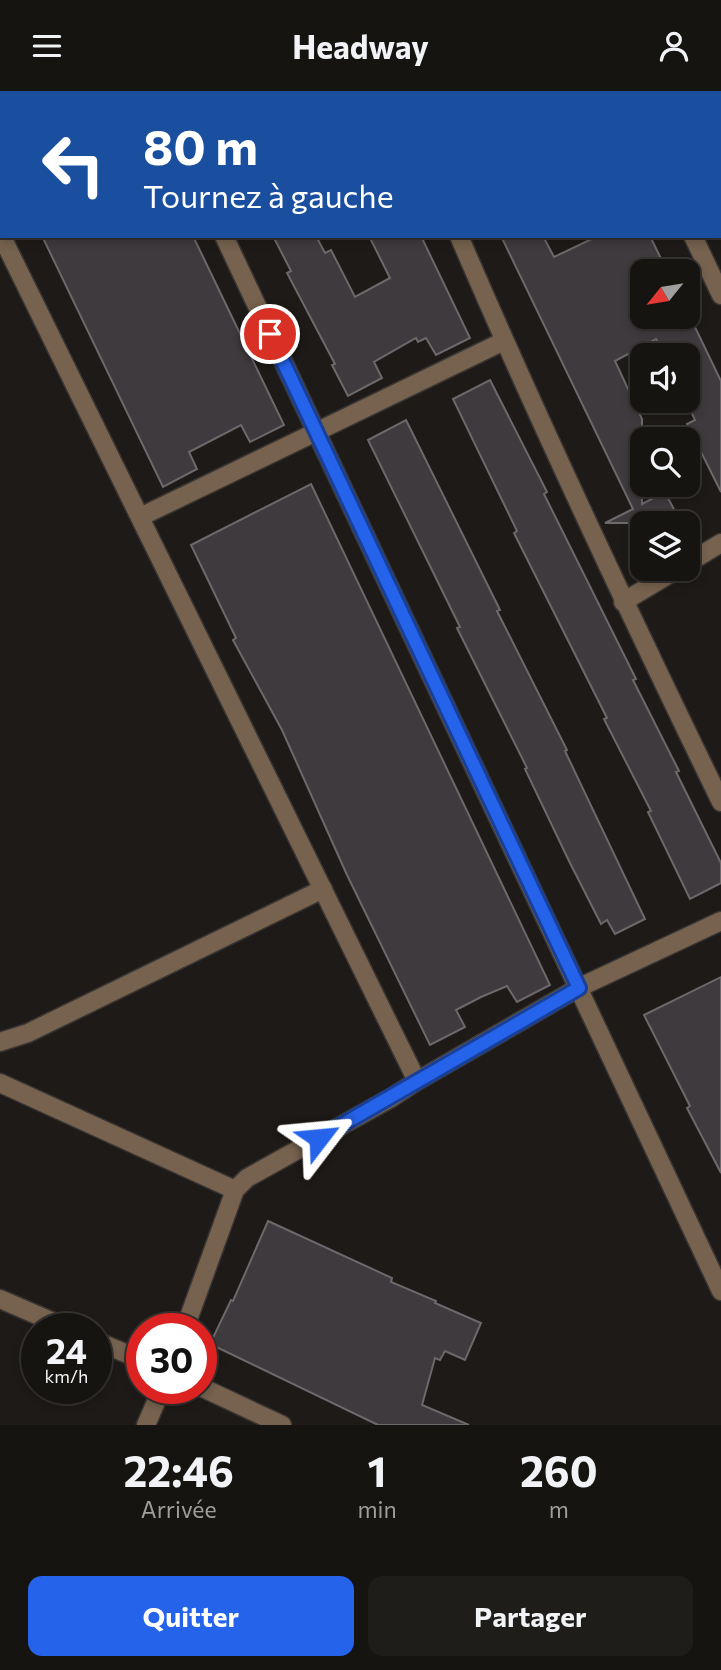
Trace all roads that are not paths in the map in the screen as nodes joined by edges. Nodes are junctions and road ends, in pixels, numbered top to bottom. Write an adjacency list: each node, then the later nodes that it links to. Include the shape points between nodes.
1 (2, 238): 8 (street)
2 (225, 238): 7 (street)
3 (459, 238): 6 (street)
4 (695, 238): 5 (street)
5 (721, 295)
6 (504, 341): 7 (street); 12 (street)
7 (316, 431): 8 (street); 16 (street)
8 (140, 517): 14 (street)
9 (721, 543): 10 (street)
10 (700, 556)
11 (657, 581): 12 (street)
12 (623, 601): 13 (street)
13 (721, 802)
14 (323, 889): 17 (street, via 28,1033); 18 (street)
15 (721, 921): 16 (street)
16 (579, 988): 18 (street); 21 (street)
17 (0, 1042)
18 (416, 1081): 20 (street, via 247,1178)
19 (0, 1083): 20 (street)
20 (235, 1190): 24 (street)
21 (721, 1291)
22 (0, 1299): 23 (street)
23 (32, 1313)
24 (190, 1313)
25 (217, 1395): 28 (street)
26 (155, 1404): 27 (street)
27 (146, 1425)
28 (282, 1425)

